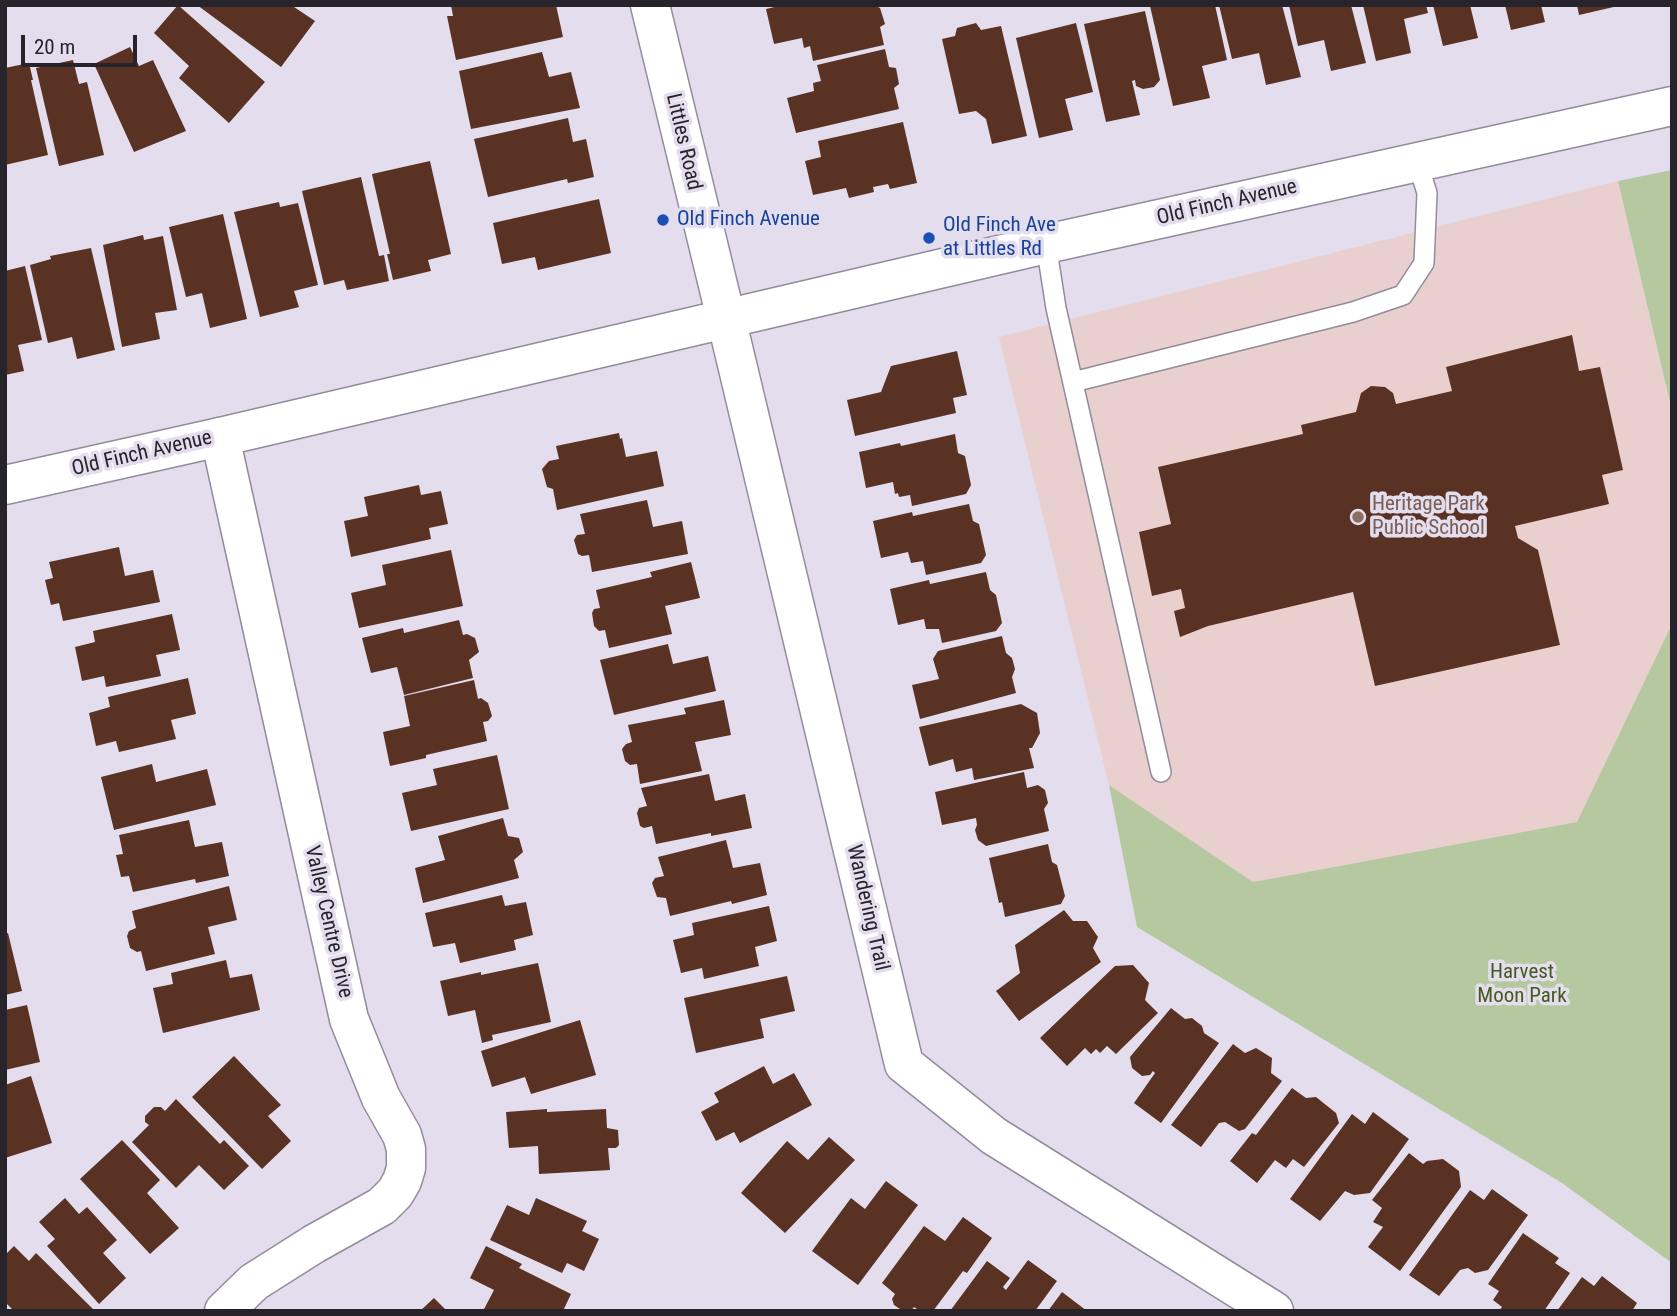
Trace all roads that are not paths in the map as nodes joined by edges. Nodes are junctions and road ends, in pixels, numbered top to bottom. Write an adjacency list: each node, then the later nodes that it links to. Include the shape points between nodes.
1 (650, 5): 5 (street, Littles Road)
2 (1672, 106): 3 (street, Old Finch Avenue)
3 (1417, 161): 4 (street, Old Finch Avenue); 6 (lane, via 1426,193 1424,263 1403,295 1353,312)
4 (1046, 244): 5 (street, Old Finch Avenue); 6 (lane)
5 (726, 318): 7 (street, Old Finch Avenue); 11 (street, Wandering Trail, via 904,1063 994,1136)
6 (1073, 382): 9 (lane)
7 (220, 437): 8 (street, Old Finch Avenue); 10 (street, Valley Centre Drive, via 349,1020 381,1098 402,1135 406,1158 402,1181 382,1206 254,1282)
8 (5, 485)
9 (1161, 772)
10 (224, 1311)
11 (1275, 1311)

